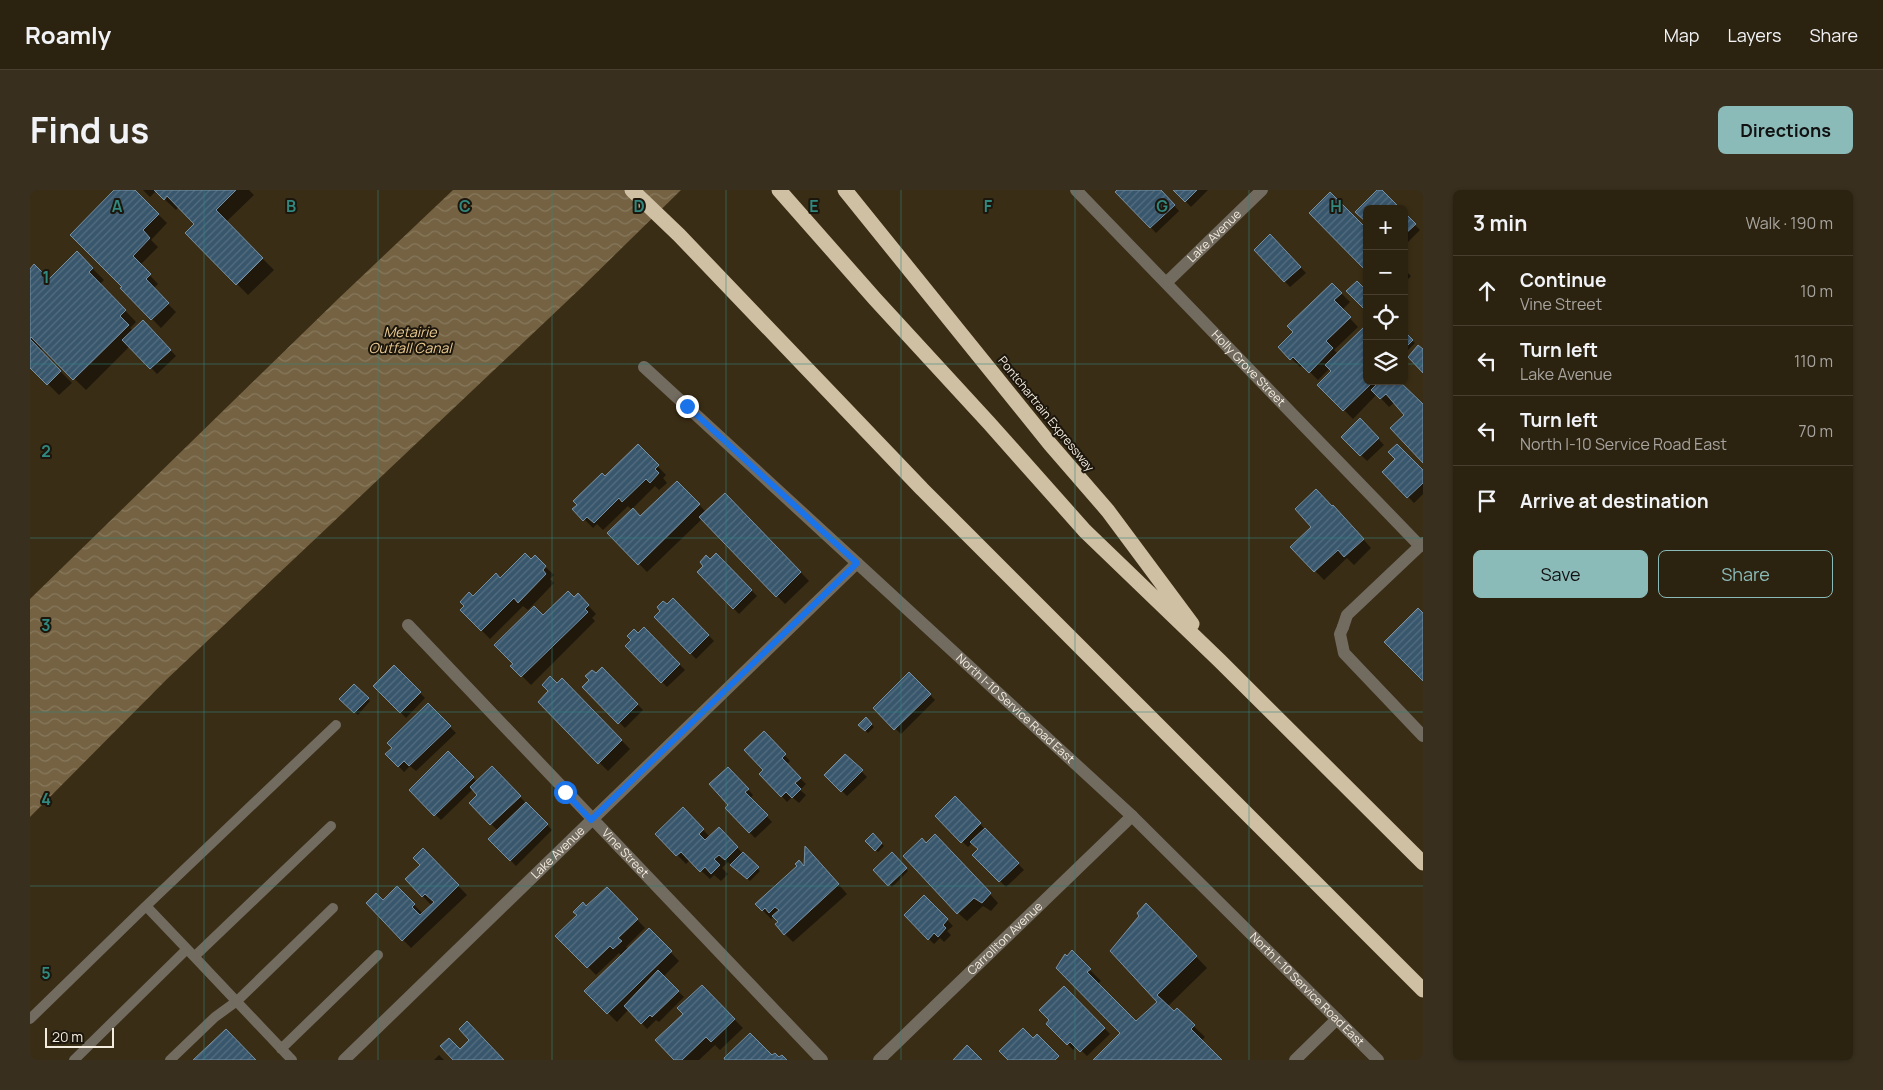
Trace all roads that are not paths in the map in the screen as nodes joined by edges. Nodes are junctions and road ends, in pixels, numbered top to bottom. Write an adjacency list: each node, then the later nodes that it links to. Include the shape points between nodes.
1 (632, 190): 22 (highway, via 679,235 922,490)
2 (780, 190): 11 (highway, via 1085,531)
3 (845, 190): 11 (highway, Pontchartrain Expressway, via 1108,511)
4 (1076, 190): 6 (street, Holly Grove Street)
5 (1262, 190): 6 (street, Lake Avenue)
6 (1167, 282): 8 (street, Holly Grove Street)
7 (644, 367): 9 (street, North I-10 Service Road East)
8 (1421, 544): 13 (street, via 1347,615 1340,634 1344,653)
9 (857, 563): 14 (street, North I-10 Service Road East); 15 (street, Lake Avenue)
10 (408, 625): 15 (street, Vine Street)
11 (1220, 661): 17 (highway)
12 (336, 725): 18 (lane)
13 (1423, 736)
14 (1132, 816): 25 (street, North I-10 Service Road East); 32 (street, Carrollton Avenue)
15 (591, 820): 30 (street, Lake Avenue); 31 (street, Vine Street)
16 (331, 826): 20 (lane)
17 (1423, 863)
18 (146, 906): 20 (lane); 24 (lane)
19 (333, 908): 23 (lane)
20 (191, 952): 23 (lane); 27 (lane)
21 (378, 955): 26 (lane)
22 (1423, 990)
23 (237, 1001): 26 (lane); 28 (lane, via 215,1017)
24 (30, 1019)
25 (1337, 1019): 33 (street); 34 (street, North I-10 Service Road East)
26 (282, 1049): 29 (lane)
27 (74, 1060)
28 (170, 1060)
29 (292, 1060)
30 (344, 1060)
31 (822, 1060)
32 (879, 1060)
33 (1295, 1060)
34 (1378, 1060)

